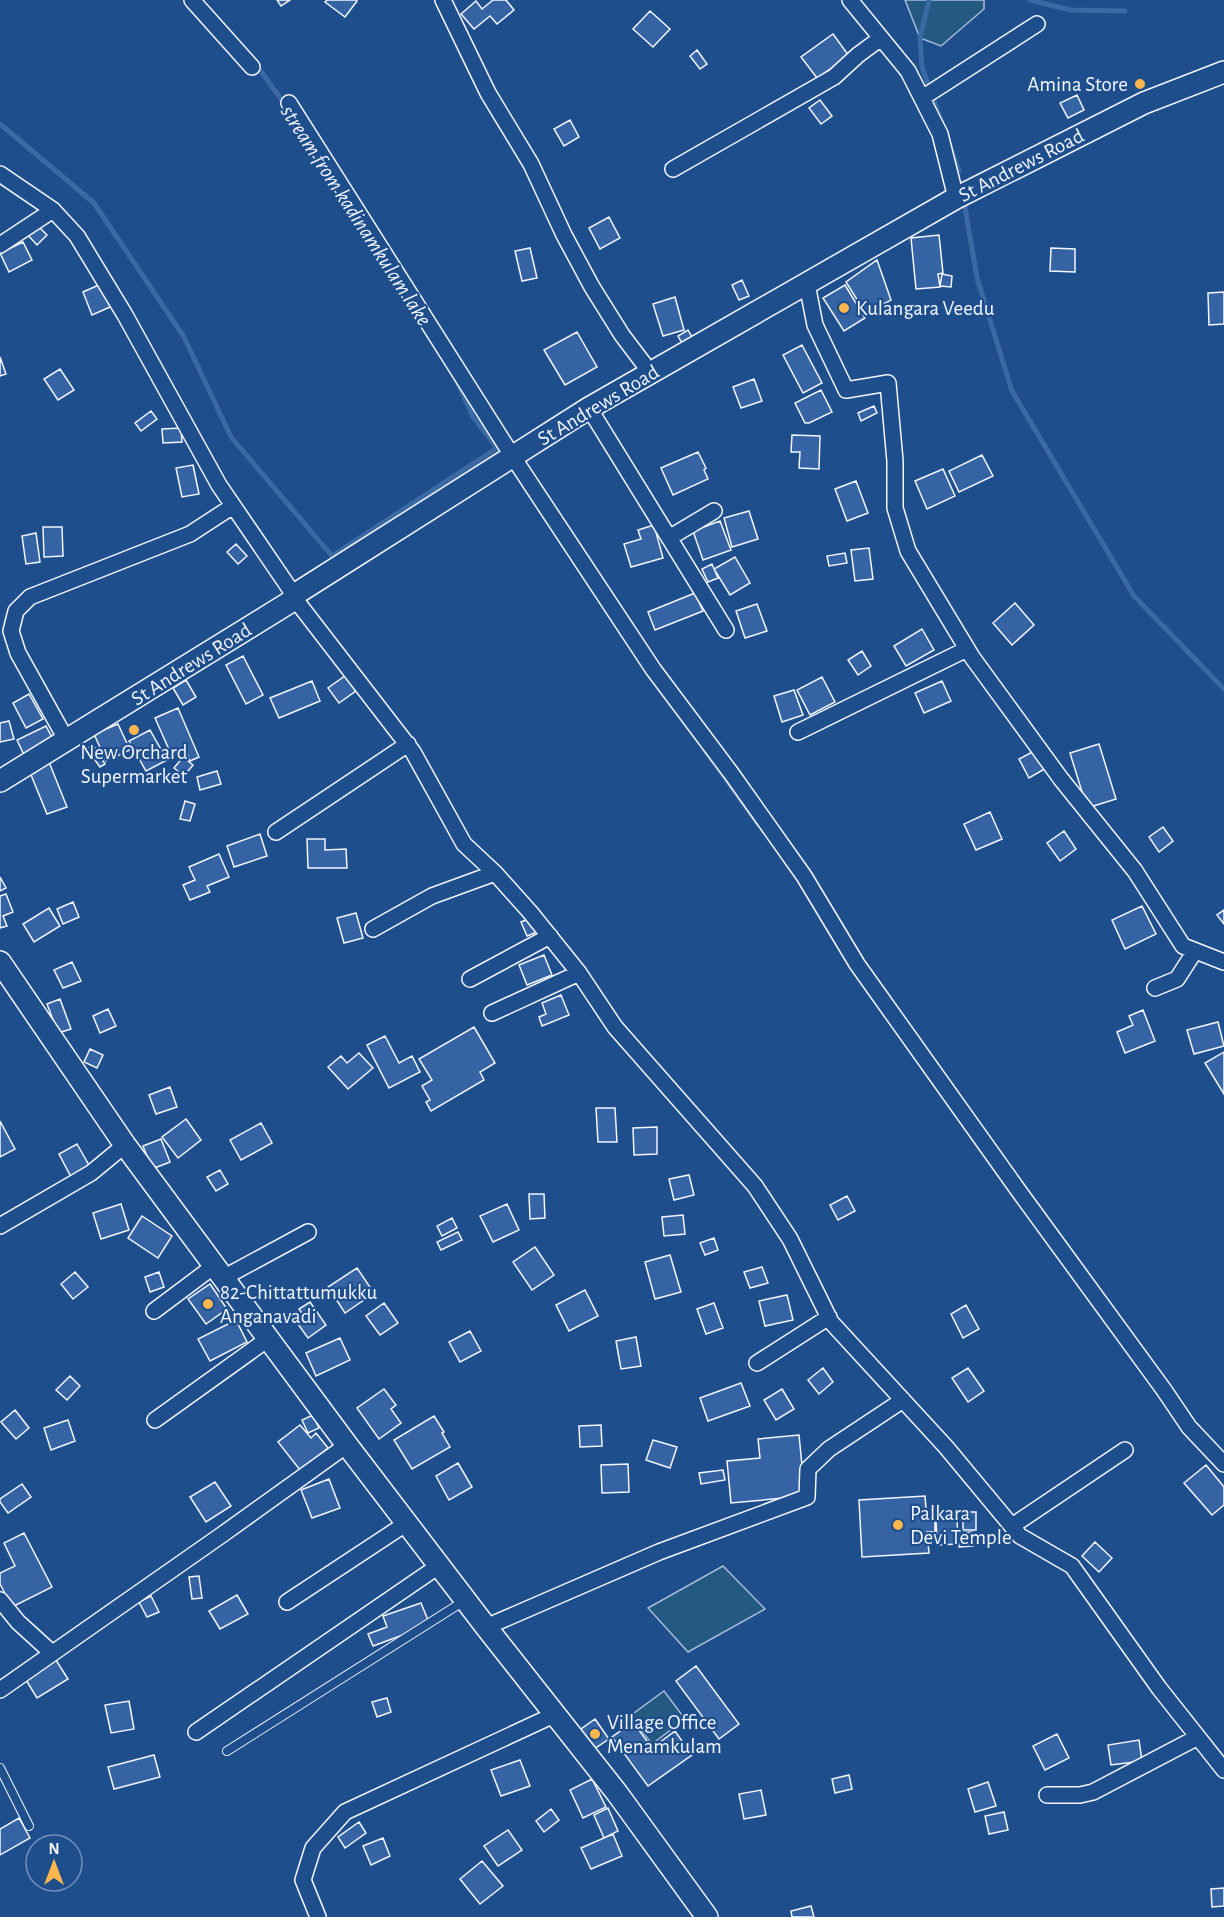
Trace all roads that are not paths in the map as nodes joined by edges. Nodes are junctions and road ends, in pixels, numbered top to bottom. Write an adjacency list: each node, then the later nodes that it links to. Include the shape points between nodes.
1 (192, 0): 6 (street)
2 (443, 0): 16 (street, via 592,287)
3 (850, 0): 5 (street)
4 (1037, 24): 8 (street)
5 (881, 38): 8 (street, via 908,71); 10 (street, via 834,76)
6 (252, 67)
7 (1224, 72): 12 (main road, St Andrews Road, via 1144,103)
8 (922, 98): 12 (street, via 940,134)
9 (290, 103): 18 (street)
10 (673, 169)
11 (0, 174): 13 (street)
12 (956, 198): 15 (main road, St Andrews Road)
13 (53, 210): 14 (street); 19 (street, via 77,236 119,305)
14 (0, 245)
15 (807, 284): 16 (main road, St Andrews Road); 24 (street, via 815,325 846,390 888,383 895,508 908,551)
16 (651, 372): 17 (main road, St Andrews Road)
17 (589, 408): 18 (main road, St Andrews Road); 21 (street)
18 (513, 457): 22 (main road, St Andrews Road); 52 (street, via 653,669 804,876 857,964 1189,1427)
19 (233, 506): 22 (street); 26 (street, via 190,534 30,597 16,610 11,631 18,653)
20 (714, 511): 21 (street)
21 (669, 538): 23 (street)
22 (295, 597): 26 (main road, St Andrews Road); 27 (street)
23 (726, 630)
24 (967, 649): 25 (street); 33 (street, via 1061,779 1135,871 1183,946)
25 (798, 732)
26 (68, 741): 28 (main road, St Andrews Road)
27 (408, 744): 29 (street); 30 (street, via 464,844)
28 (0, 781)
29 (276, 832)
30 (495, 873): 31 (street, via 432,896); 32 (street)
31 (373, 929)
32 (550, 936): 36 (street); 37 (street)
33 (1195, 951): 35 (street); 38 (street, via 1177,980)
34 (0, 962): 40 (main road)
35 (1224, 962)
36 (579, 973): 39 (street); 45 (street, via 615,1027 755,1186 790,1239)
37 (470, 980)
38 (1155, 988)
39 (492, 1013)
40 (125, 1145): 41 (street, via 91,1173); 43 (main road)
41 (0, 1226)
42 (308, 1232): 43 (street)
43 (219, 1272): 44 (street); 46 (main road)
44 (153, 1311)
45 (829, 1317): 47 (street); 48 (street)
46 (268, 1339): 49 (street); 50 (main road)
47 (757, 1363)
48 (903, 1400): 54 (street); 59 (street, via 829,1449 807,1469 807,1497 659,1552)
49 (155, 1420)
50 (347, 1445): 53 (main road); 60 (street)
51 (1125, 1449): 54 (street)
52 (1224, 1464)
53 (407, 1523): 55 (main road); 58 (street)
54 (1012, 1526): 66 (street, via 1020,1536 1072,1566)
55 (440, 1565): 57 (main road); 65 (street)
56 (0, 1600): 60 (street)
57 (466, 1600): 59 (main road); 67 (lane)
58 (286, 1602)
59 (486, 1627): 64 (main road)
60 (52, 1653): 61 (street)
61 (19, 1677): 62 (street); 63 (street)
62 (0, 1679)
63 (0, 1690)
64 (556, 1714): 72 (street, via 345,1812 314,1848 303,1880); 73 (main road)
65 (196, 1732)
66 (1198, 1737): 69 (street); 70 (street, via 1093,1792)
67 (227, 1751)
68 (0, 1768): 71 (lane)
69 (1224, 1770)
70 (1047, 1795)
71 (29, 1826)
72 (318, 1917)
73 (707, 1917)

